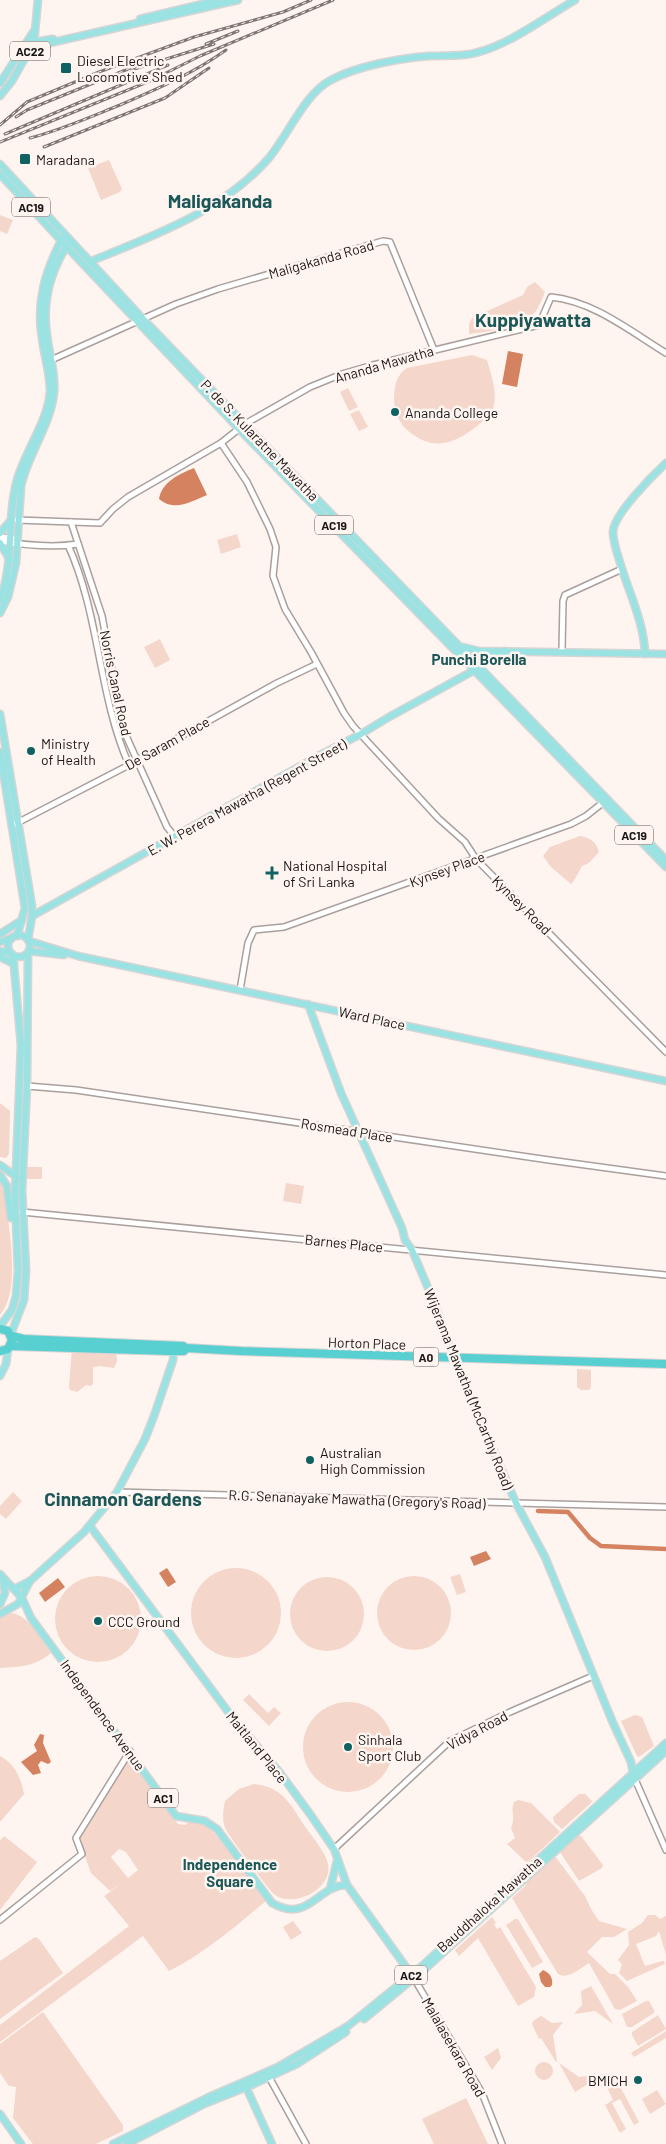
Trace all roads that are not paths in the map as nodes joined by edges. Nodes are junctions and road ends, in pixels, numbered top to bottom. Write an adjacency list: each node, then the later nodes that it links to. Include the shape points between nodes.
1 (38, 0): 5 (main road, AC22)
2 (219, 0): 6 (main road)
3 (238, 0): 6 (main road)
4 (575, 0): 12 (main road, via 493,48 472,54 428,56 357,70 331,80 317,88 268,159 222,200 158,233)
5 (34, 31): 6 (main road, AC22); 7 (main road, AC22)
6 (33, 45): 8 (main road, AC22)
7 (0, 83)
8 (0, 96)
9 (0, 164): 11 (main road, P. de S. Kularatne Mawatha / AC19)
10 (0, 174): 11 (main road, P. de S. Kularatne Mawatha / AC19)
11 (65, 241): 12 (main road, P. de S. Kularatne Mawatha / AC19); 13 (main road, P. de S. Kularatne Mawatha / AC19); 16 (main road, via 47,292 45,314); 21 (main road, via 47,271 40,307 41,337 50,391 18,479)
12 (89, 262): 13 (main road, P. de S. Kularatne Mawatha / AC19)
13 (141, 321): 14 (street, Maligakanda Road, via 218,289 388,241); 16 (street); 17 (main road, P. de S. Kularatne Mawatha / AC19); 18 (main road, P. de S. Kularatne Mawatha / AC19)
14 (434, 350): 15 (street, Ananda Mawatha, via 539,325 551,296 583,304); 17 (street, Ananda Mawatha, via 342,374 310,387)
15 (666, 353)
16 (52, 360): 21 (main road, via 54,392 47,418 24,472)
17 (245, 424): 18 (street, Ananda Mawatha); 32 (main road, P. de S. Kularatne Mawatha / AC19)
18 (239, 429): 19 (street, Ananda Mawatha); 38 (main road, P. de S. Kularatne Mawatha / AC19)
19 (221, 443): 22 (street, Ananda Mawatha, via 128,497 100,523); 39 (street, Kynsey Road, via 247,482 270,529 276,547 273,576 276,586 285,609)
20 (666, 463): 29 (main road, via 616,522 613,532)
21 (15, 519): 22 (street); 23 (main road); 24 (main road)
22 (71, 522): 26 (street, Norris Canal Road)
23 (0, 535): 24 (street)
24 (14, 540): 25 (street); 27 (street); 28 (main road); 31 (main road, via 14,577)
25 (0, 542): 28 (main road)
26 (78, 544): 27 (street); 45 (street, Norris Canal Road, via 102,616 123,729)
27 (68, 546): 46 (street, Norris Canal Road, via 87,599 106,694 116,733)
28 (10, 561): 30 (main road)
29 (622, 569): 34 (street, via 565,595); 36 (main road, via 643,631)
30 (0, 600)
31 (0, 613)
32 (462, 646): 33 (main road); 38 (main road, P. de S. Kularatne Mawatha / AC19)
33 (478, 650): 35 (main road); 38 (main road)
34 (562, 650): 35 (main road); 36 (main road)
35 (504, 651): 40 (main road, E. W. Perera Mawatha (Regent Street), via 489,657)
36 (645, 654): 37 (main road)
37 (666, 654)
38 (470, 660): 40 (main road, P. de S. Kularatne Mawatha / AC19); 41 (main road)
39 (317, 664): 43 (street, Kynsey Road, via 352,726); 45 (street, De Saram Place)
40 (477, 668): 41 (main road, E. W. Perera Mawatha (Regent Street)); 47 (main road, P. de S. Kularatne Mawatha / AC19)
41 (461, 677): 43 (main road, E. W. Perera Mawatha (Regent Street))
42 (0, 714): 48 (main road)
43 (361, 734): 49 (main road, E. W. Perera Mawatha (Regent Street)); 50 (street, Kynsey Road, via 438,818 465,842)
44 (0, 752): 48 (main road)
45 (137, 760): 46 (street, De Saram Place); 49 (street, Norris Canal Road, via 167,827)
46 (129, 765): 48 (street, De Saram Place)
47 (605, 801): 50 (street, Kynsey Place, via 572,824); 51 (main road, AC19); 52 (main road, AC19)
48 (15, 824): 53 (main road); 54 (main road, via 25,902)
49 (175, 837): 53 (main road, E. W. Perera Mawatha (Regent Street))
50 (476, 859): 65 (street, Kynsey Place, via 284,928 254,930 248,943); 67 (street, Kynsey Road)
51 (666, 860)
52 (666, 867)
53 (32, 916): 57 (main road)
54 (23, 919): 55 (main road); 56 (main road)
55 (0, 934)
56 (14, 937): 57 (main road, via 23,936); 58 (main road); 61 (main road, via 9,944)
57 (28, 941): 60 (main road); 62 (main road, Ward Place)
58 (0, 942)
59 (0, 951): 61 (main road)
60 (28, 952): 61 (main road, via 19,957); 62 (main road, Ward Place); 69 (main road)
61 (13, 954): 64 (main road)
62 (78, 956): 65 (main road, Ward Place)
63 (0, 957): 64 (main road)
64 (14, 964): 71 (main road, via 21,1045)
65 (240, 990): 66 (main road, Ward Place)
66 (308, 1004): 68 (main road, Ward Place); 70 (main road, Wijerama Mawatha (McCarthy Road))
67 (666, 1052)
68 (666, 1081)
69 (27, 1086): 70 (street, Rosmead Place, via 76,1090); 76 (main road)
70 (359, 1132): 74 (street, Rosmead Place); 79 (main road, Wijerama Mawatha (McCarthy Road))
71 (16, 1162): 72 (main road); 75 (main road)
72 (0, 1165): 75 (main road)
73 (0, 1174): 75 (main road); 78 (main road, via 7,1186)
74 (666, 1176)
75 (15, 1180): 76 (main road); 78 (main road)
76 (22, 1183): 77 (main road)
77 (22, 1212): 79 (street, Barnes Place); 82 (main road, via 26,1271 24,1300)
78 (16, 1234): 81 (main road, via 16,1296 12,1310)
79 (412, 1250): 80 (street, Barnes Place); 85 (main road, Wijerama Mawatha (McCarthy Road))
80 (666, 1275)
81 (0, 1328): 82 (highway, A0)
82 (11, 1335): 83 (highway); 84 (highway, Horton Place / A0, via 24,1339)
83 (6, 1348): 84 (highway, Horton Place / A0); 87 (main road, via 6,1364)
84 (171, 1349): 85 (highway, Horton Place / A0, via 183,1346); 88 (main road, via 165,1382 145,1438)
85 (454, 1359): 86 (highway, Horton Place / A0); 89 (main road, Wijerama Mawatha (McCarthy Road))
86 (666, 1364)
87 (0, 1376)
88 (117, 1492): 89 (street, R.G. Senanayake Mawatha (Gregory's Road)); 91 (main road)
89 (516, 1503): 90 (street, R.G. Senanayake Mawatha (Gregory's Road)); 98 (main road, Wijerama Mawatha (McCarthy Road), via 545,1557)
90 (666, 1507)
91 (90, 1526): 93 (main road); 103 (main road, Maitland Place, via 232,1717 280,1773)
92 (1, 1576): 94 (main road, Independence Avenue / AC1); 96 (main road, via 5,1593)
93 (30, 1581): 94 (main road); 95 (main road)
94 (14, 1589): 95 (main road, Independence Avenue / AC1)
95 (22, 1598): 97 (main road); 100 (main road, Independence Avenue / AC1, via 31,1618)
96 (0, 1604)
97 (0, 1614)
98 (593, 1676): 102 (main road, Wijerama Mawatha (McCarthy Road), via 631,1762); 103 (street, Vidya Road, via 450,1741)
99 (666, 1743): 102 (main road, Bauddhaloka Mawatha / AC2)
100 (130, 1751): 107 (main road, Independence Avenue / AC1, via 176,1816 205,1821 216,1829 272,1903 281,1908 297,1909); 108 (street, via 76,1838 82,1854)
101 (666, 1751): 102 (main road, Bauddhaloka Mawatha / AC2)
102 (634, 1776): 104 (street); 109 (main road, Bauddhaloka Mawatha / AC2)
103 (334, 1849): 105 (main road, Maitland Place)
104 (666, 1850)
105 (337, 1858): 106 (main road, Maitland Place); 107 (main road)
106 (347, 1885): 107 (main road); 109 (main road, Maitland Place)
107 (330, 1889)
108 (0, 1920)
109 (413, 1976): 110 (main road, Bauddhaloka Mawatha / AC2, via 379,2008 335,2040); 111 (main road, Bauddhaloka Mawatha / AC2, via 345,2028); 119 (street, Malalasekara Road, via 482,2093)
110 (269, 2077): 111 (main road, Bauddhaloka Mawatha / AC2); 118 (street)
111 (244, 2085): 113 (main road, Bauddhaloka Mawatha / AC2); 117 (main road)
112 (0, 2114): 114 (main road)
113 (136, 2139): 115 (main road, Bauddhaloka Mawatha / AC2); 116 (main road, Bauddhaloka Mawatha / AC2)
114 (21, 2144)
115 (113, 2144)
116 (127, 2144)
117 (272, 2144)
118 (306, 2144)
119 (502, 2144)

